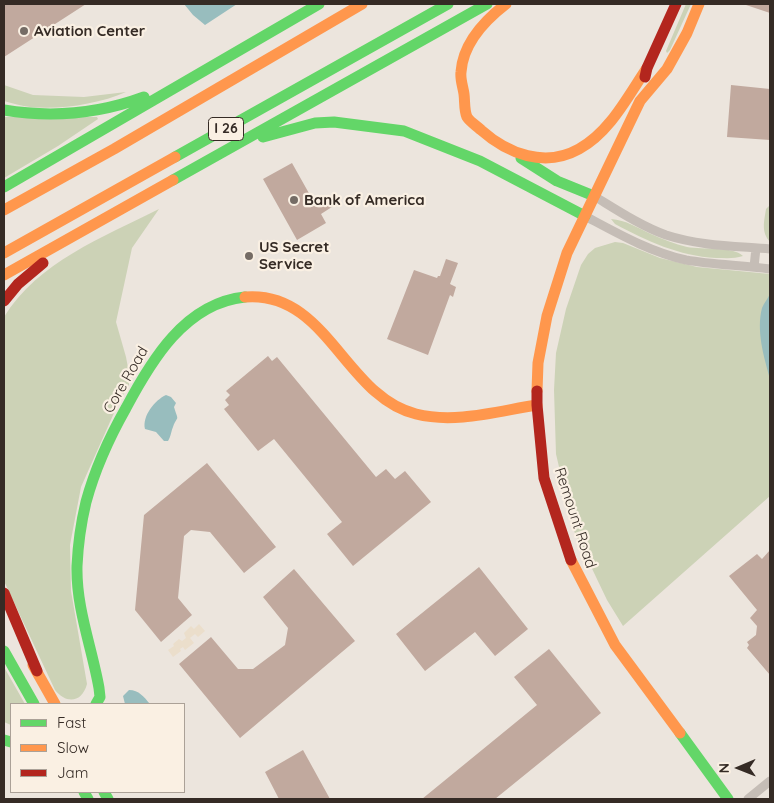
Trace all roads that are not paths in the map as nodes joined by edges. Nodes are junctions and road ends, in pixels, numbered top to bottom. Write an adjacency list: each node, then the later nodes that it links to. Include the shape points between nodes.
1 (319, 4): 8 (main road)
2 (362, 4): 16 (main road, I 26)
3 (448, 4): 21 (main road, I 26)
4 (487, 4): 13 (main road)
5 (506, 4): 12 (main road, via 494,12 468,44 460,71 467,116 492,141)
6 (676, 4): 9 (main road, Remount Road)
7 (699, 4): 10 (main road, Remount Road, via 667,69)
8 (229, 55): 11 (main road, via 154,93 120,105 54,115); 14 (main road)
9 (647, 68): 10 (main road, Remount Road); 12 (main road, via 614,116 591,141 559,157 532,158)
10 (640, 101): 15 (main road, Remount Road)
11 (4, 110)
12 (513, 153): 15 (main road, via 557,181)
13 (186, 173): 17 (main road, via 276,133 315,123 343,123 404,131 480,161); 18 (main road)
14 (4, 187)
15 (594, 196): 17 (main road, Remount Road); 19 (street, via 664,234 703,244)
16 (4, 210)
17 (585, 216): 22 (street, via 670,255); 26 (main road, Remount Road, via 567,253 547,316 538,363)
18 (108, 217): 24 (main road); 25 (main road, via 34,270)
19 (756, 248): 20 (street); 22 (street)
20 (770, 249)
21 (4, 254)
22 (754, 267): 23 (street)
23 (770, 268)
24 (4, 276)
25 (4, 301)
26 (537, 405): 33 (main road, Core Road, via 446,418 420,416 387,402 307,316 290,305 258,297 231,300 198,316 168,342 149,366 121,416 86,500 78,542 78,585 100,692); 35 (main road, Remount Road, via 544,478 572,564 615,645)
27 (4, 593): 30 (main road)
28 (4, 612): 30 (main road)
29 (4, 651): 31 (main road)
30 (37, 671): 32 (main road)
31 (33, 703)
32 (54, 703)
33 (96, 703)
34 (770, 781): 36 (street)
35 (728, 799)
36 (748, 799)

